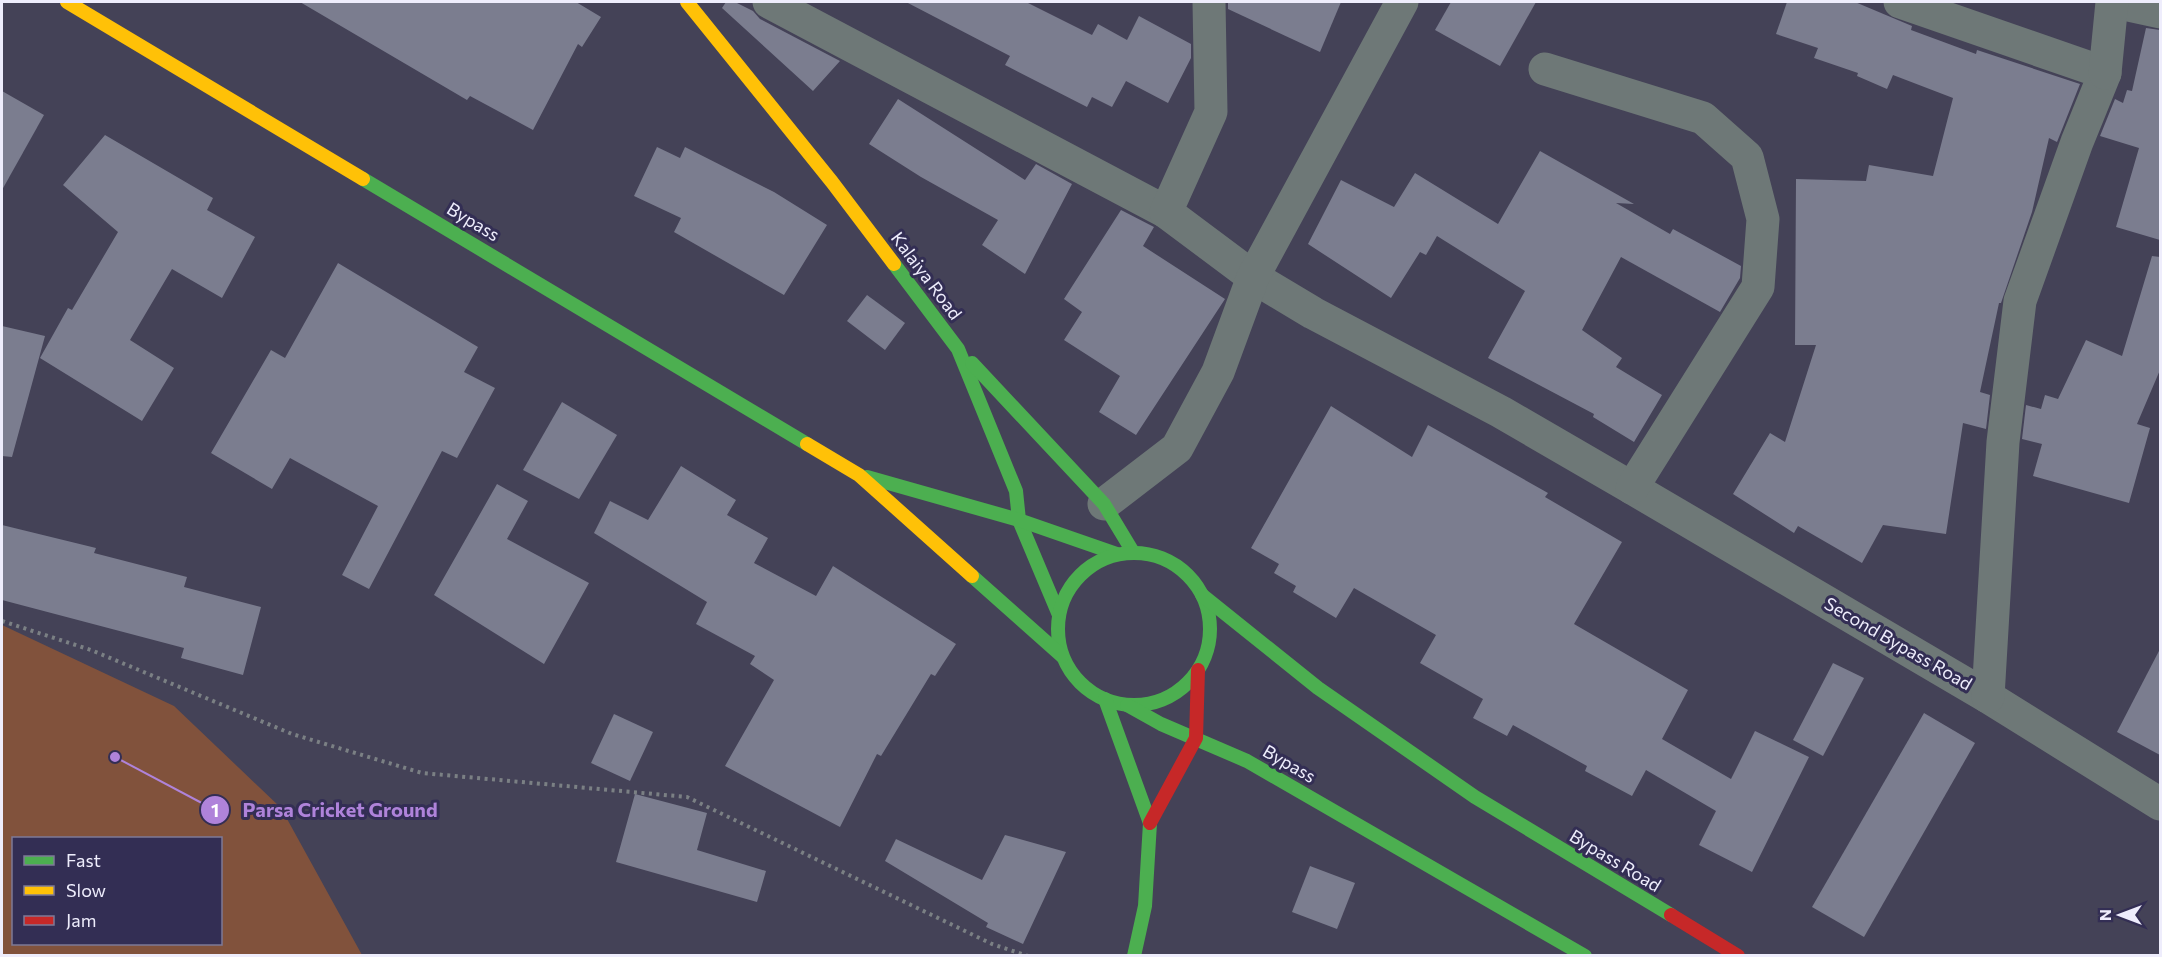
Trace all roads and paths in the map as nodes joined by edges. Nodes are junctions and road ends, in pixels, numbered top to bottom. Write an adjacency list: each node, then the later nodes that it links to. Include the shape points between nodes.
1 (67, 2): 14 (main road, Bypass)
2 (687, 2): 13 (main road, Kalaiya Road, via 832,182)
3 (769, 2): 11 (street, Second Bypass Road)
4 (1209, 2): 11 (street, via 1211,112)
5 (1402, 2): 12 (street)
6 (1900, 2): 10 (street)
7 (2113, 2): 8 (street); 10 (street)
8 (2160, 12)
9 (1545, 69): 15 (street, via 1703,118 1747,157 1763,219 1758,287)
10 (2105, 73): 25 (street, via 2020,301 2003,441)
11 (1166, 212): 12 (street, Second Bypass Road)
12 (1253, 277): 15 (street, Second Bypass Road, via 1363,342 1501,412); 16 (street, via 1218,372 1177,448)
13 (958, 349): 16 (main road); 17 (main road, Kalaiya Road, via 1016,492)
14 (859, 475): 17 (main road); 23 (main road)
15 (1632, 488): 25 (street, Second Bypass Road)
16 (1104, 504): 18 (main road)
17 (1019, 520): 19 (main road); 21 (main road, Kalaiya Road)
18 (1133, 552): 19 (main road); 20 (main road, via 1161,556 1178,566)
19 (1117, 554): 21 (main road, via 1088,566 1064,596)
20 (1203, 595): 24 (main road, via 1210,620 1209,646); 34 (main road, Bypass Road, via 1318,688 1474,797)
21 (1059, 615): 23 (main road, via 1057,635)
22 (2, 621): 31 (path, via 91,650 292,734 422,773 687,797 992,944)
23 (1062, 656): 26 (main road, via 1072,675 1087,690)
24 (1198, 670): 27 (main road, via 1175,694 1144,705); 28 (main road)
25 (1988, 697): 29 (street, Second Bypass Road)
26 (1105, 699): 27 (main road); 30 (main road)
27 (1127, 705): 28 (main road, Bypass)
28 (1196, 738): 30 (main road); 33 (main road, Bypass, via 1247,761)
29 (2160, 804)
30 (1150, 823): 32 (main road, via 1145,906)
31 (1028, 956)
32 (1134, 956)
33 (1585, 956)
34 (1738, 956)

